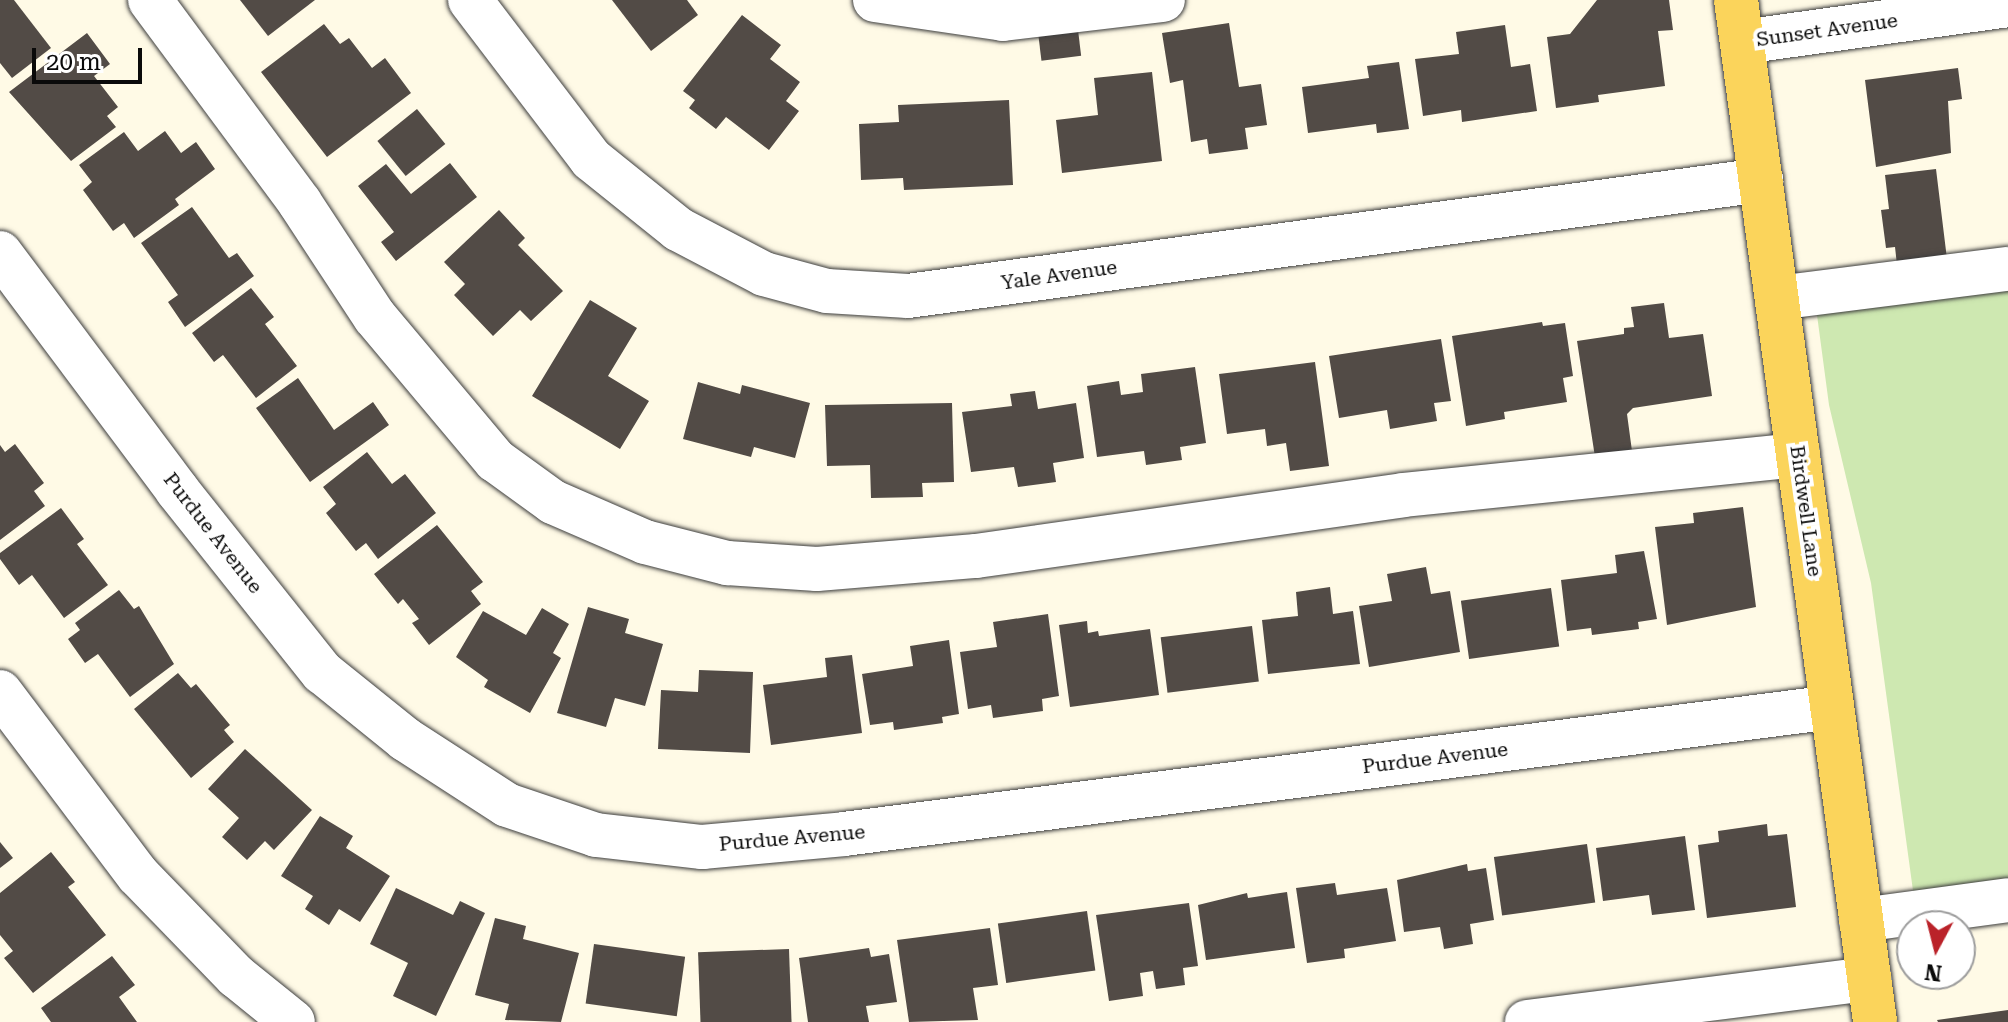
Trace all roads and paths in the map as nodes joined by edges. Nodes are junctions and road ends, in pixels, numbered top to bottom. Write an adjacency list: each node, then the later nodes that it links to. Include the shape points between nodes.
1 (150, 0): 11 (street, via 300,203 375,317 495,460 553,502 645,542 727,563 817,569 976,556 1404,495)
2 (470, 0): 7 (street, Yale Avenue, via 591,159 678,229 764,274 827,291 908,296)
3 (875, 0): 4 (street, via 1003,19)
4 (1163, 0)
5 (2008, 5): 6 (street, Sunset Avenue)
6 (1739, 21): 7 (main road, Birdwell Lane)
7 (1761, 180): 10 (main road, Birdwell Lane)
8 (0, 253): 13 (street, Purdue Avenue, via 177,490 322,672 405,739 507,805 596,835 702,847 844,834)
9 (2008, 269): 10 (street)
10 (1777, 298): 11 (main road, Birdwell Lane)
11 (1798, 455): 13 (main road, Birdwell Lane)
12 (0, 692): 17 (street, via 138,875 236,976)
13 (1832, 707): 15 (main road, Birdwell Lane)
14 (2008, 900): 15 (street)
15 (1861, 920): 16 (main road, Birdwell Lane)
16 (1869, 979): 18 (street); 19 (main road, Birdwell Lane)
17 (293, 1022)
18 (1527, 1022)
19 (1875, 1022)

